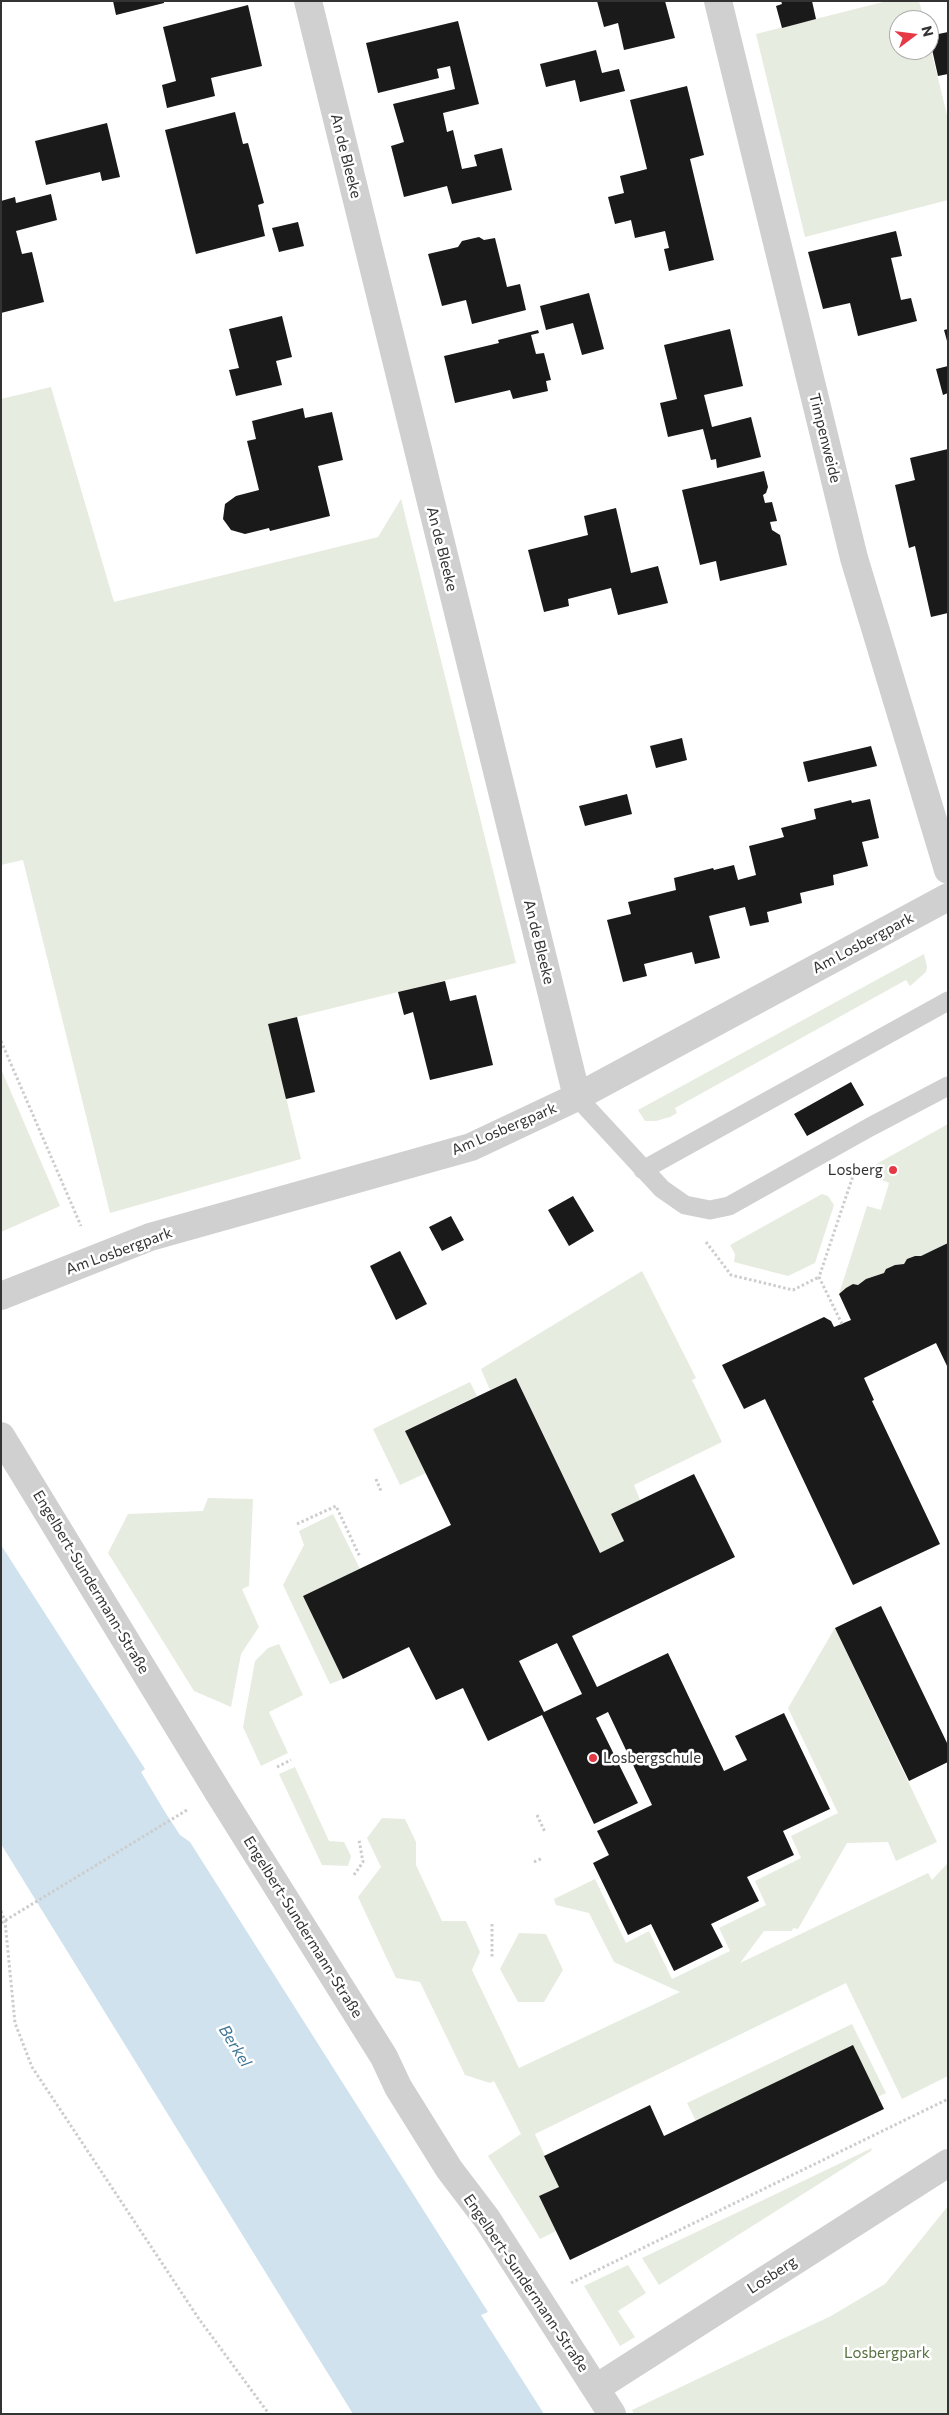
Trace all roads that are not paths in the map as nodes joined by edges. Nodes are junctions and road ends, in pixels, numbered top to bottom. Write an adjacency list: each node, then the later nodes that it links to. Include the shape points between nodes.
1 (308, 1): 7 (street, An de Bleeke)
2 (718, 1): 3 (street, Timpenweide, via 854,558)
3 (948, 870)
4 (948, 897): 7 (street, Am Losbergpark)
5 (948, 1001): 8 (lane)
6 (948, 1086): 8 (lane, via 729,1206 710,1210 685,1205)
7 (577, 1097): 8 (lane); 9 (street, Am Losbergpark, via 471,1147 150,1237)
8 (643, 1170)
9 (1, 1296)
10 (1, 1436): 12 (street, Engelbert-Sundermann-Straße, via 384,2057 398,2087 449,2169 488,2219)
11 (948, 2162): 12 (street, Losberg)
12 (596, 2388): 13 (street, Engelbert-Sundermann-Straße)
13 (612, 2414)

